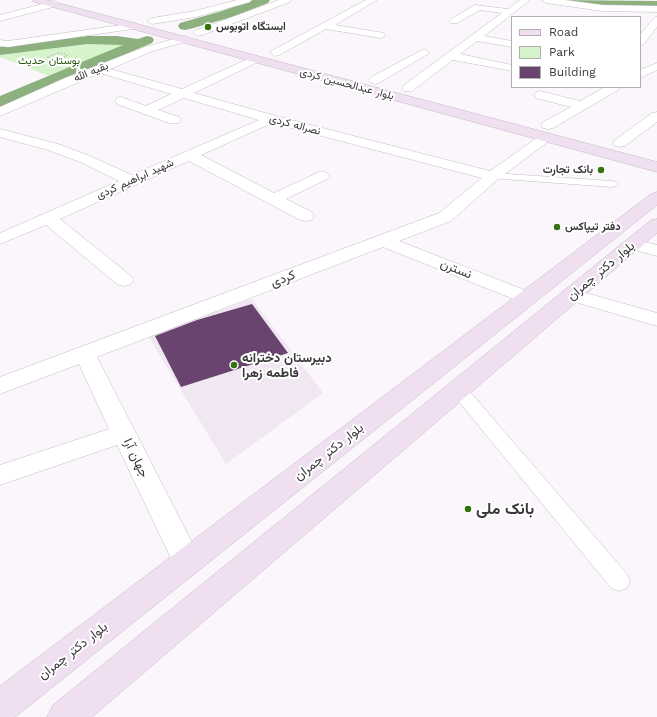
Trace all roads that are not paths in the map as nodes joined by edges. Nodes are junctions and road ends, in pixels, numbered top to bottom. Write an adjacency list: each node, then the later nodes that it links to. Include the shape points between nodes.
1 (37, 0): 10 (main road, بلوار عبدالحسین کردی)
2 (67, 0): 18 (main road, بلوار عبدالحسین کردی)
3 (224, 0): 8 (street)
4 (287, 0): 21 (street)
5 (373, 0): 20 (street)
6 (526, 0): 14 (street)
7 (546, 0): 11 (street)
8 (243, 1): 18 (street, via 196,14)
9 (652, 2): 11 (street)
10 (54, 4): 16 (street); 18 (main road, بلوار عبدالحسین کردی)
11 (600, 4): 13 (street); 15 (street)
12 (170, 8): 18 (street)
13 (657, 10)
14 (512, 14): 19 (street, via 478,7); 24 (street)
15 (592, 16)
16 (0, 18)
17 (657, 20): 23 (street)
18 (143, 21): 21 (main road, بلوار عبدالحسین کردی); 25 (main road, بلوار عبدالحسین کردی); 26 (street, via 8,44)
19 (454, 21)
20 (325, 26): 22 (street); 29 (street)
21 (198, 33): 25 (main road); 29 (main road, بلوار عبدالحسین کردی)
22 (380, 35)
23 (642, 37)
24 (476, 38): 27 (street); 30 (street)
25 (184, 39): 31 (main road, بلوار عبدالحسین کردی); 35 (street, بقیه الله, via 149,49)
26 (0, 43)
27 (511, 44)
28 (424, 52): 37 (street)
29 (275, 53): 37 (main road, بلوار عبدالحسین کردی)
30 (451, 56): 34 (street); 38 (street)
31 (256, 59): 41 (street); 52 (main road, بلوار عبدالحسین کردی)
32 (641, 65): 33 (street)
33 (655, 66): 36 (street)
34 (511, 68)
35 (99, 69): 41 (street, نصراله کردی); 46 (street, بقیه الله)
36 (641, 73)
37 (375, 80): 38 (main road, بلوار عبدالحسین کردی)
38 (408, 88): 40 (main road, بلوار عبدالحسین کردی)
39 (612, 88): 44 (street, کردی)
40 (423, 92)
41 (183, 93): 45 (street); 48 (street, نصراله کردی)
42 (540, 96): 44 (street)
43 (121, 101): 45 (street)
44 (580, 105): 52 (street, کردی)
45 (147, 110): 49 (street)
46 (0, 112)
47 (657, 116): 55 (street)
48 (271, 119): 58 (street, شهید ابراهیم کردی); 61 (street, نصراله کردی)
49 (174, 120)
50 (533, 121): 52 (main road, بلوار عبدالحسین کردی)
51 (562, 129): 52 (main road, بلوار عبدالحسین کردی)
52 (547, 131): 57 (main road, بلوار عبدالحسین کردی); 61 (street, کردی)
53 (0, 133): 62 (street, via 85,158)
54 (606, 140): 55 (main road)
55 (620, 144): 56 (main road); 57 (main road, via 625,149 622,152)
56 (635, 148)
57 (609, 154): 59 (main road, بلوار عبدالحسین کردی)
58 (189, 155): 62 (street, شهید ابراهیم کردی); 65 (street)
59 (657, 167)
60 (322, 176): 65 (street)
61 (493, 176): 63 (lane); 70 (street, کردی, via 445,217)
62 (132, 181): 67 (street, شهید ابراهیم کردی)
63 (612, 184)
64 (657, 197): 74 (main road, بلوار دکتر چمران)
65 (274, 199): 66 (street)
66 (306, 216)
67 (48, 218): 69 (street, شهید ابراهیم کردی); 72 (street)
68 (657, 224): 71 (main road, بلوار دکتر چمران)
69 (0, 239)
70 (384, 241): 74 (street, نسترن); 76 (street, کردی)
71 (645, 247): 73 (main road, بلوار دکتر چمران)
72 (124, 280)
73 (572, 295): 75 (street); 78 (main road, بلوار دکتر چمران)
74 (528, 298): 81 (main road, بلوار دکتر چمران)
75 (657, 320)
76 (85, 354): 77 (street, کردی); 79 (street, جهان آرا)
77 (0, 386)
78 (458, 389): 82 (lane); 84 (main road, بلوار دکتر چمران)
79 (124, 433): 80 (street); 81 (street, جهان آرا)
80 (0, 475)
81 (187, 562): 83 (main road, بلوار دکتر چمران)
82 (619, 581)
83 (0, 707)
84 (65, 717)

